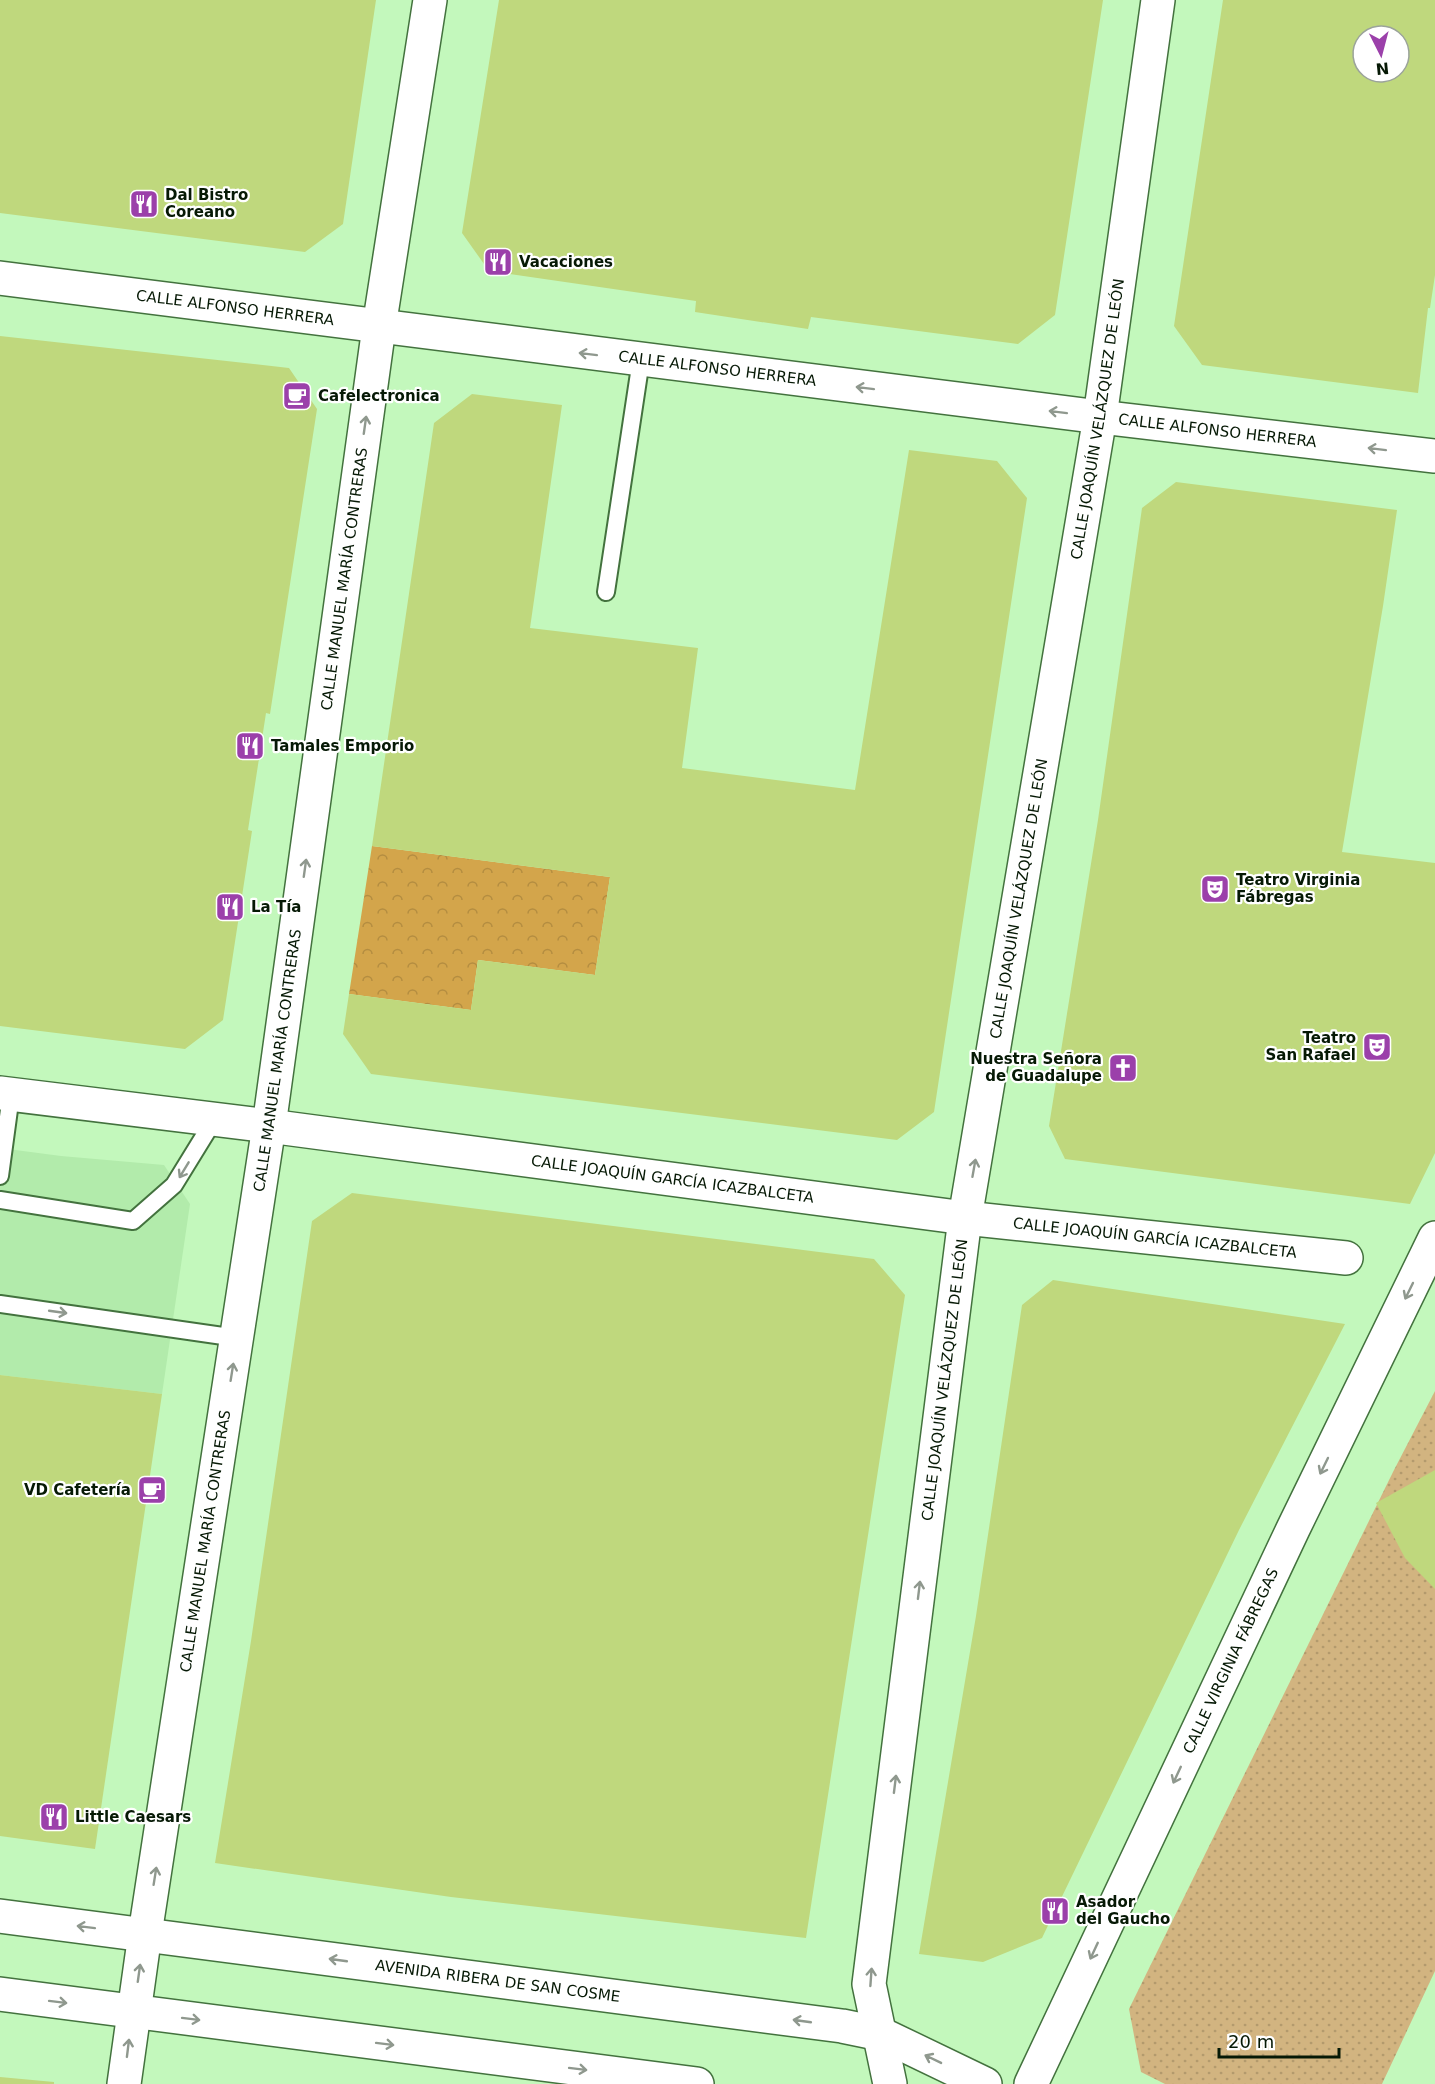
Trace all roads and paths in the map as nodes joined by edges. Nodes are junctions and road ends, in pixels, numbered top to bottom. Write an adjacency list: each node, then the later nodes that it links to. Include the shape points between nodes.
1 (430, 0): 4 (street, CALLE MANUEL MARÍA CONTRERAS)
2 (1158, 0): 6 (street, CALLE JOAQUÍN VELÁZQUEZ DE LEÓN)
3 (0, 278): 4 (street, CALLE ALFONSO HERRERA)
4 (379, 327): 5 (street, CALLE ALFONSO HERRERA, one-way to 4); 11 (street, CALLE MANUEL MARÍA CONTRERAS, one-way to 4)
5 (640, 360): 6 (street, CALLE ALFONSO HERRERA, one-way to 5); 8 (lane)
6 (1100, 417): 7 (street, CALLE ALFONSO HERRERA, one-way to 6); 14 (street, CALLE JOAQUÍN VELÁZQUEZ DE LEÓN, one-way to 6)
7 (1435, 456)
8 (606, 592)
9 (6, 1094): 10 (street, CALLE JOAQUÍN GARCÍA ICAZBALCETA); 12 (lane)
10 (214, 1120): 11 (street, CALLE JOAQUÍN GARCÍA ICAZBALCETA); 13 (lane, one-way to 13, via 174,1185 133,1221)
11 (269, 1126): 14 (street, CALLE JOAQUÍN GARCÍA ICAZBALCETA); 18 (street, CALLE MANUEL MARÍA CONTRERAS)
12 (0, 1176)
13 (0, 1200)
14 (965, 1218): 16 (street, CALLE JOAQUÍN GARCÍA ICAZBALCETA); 23 (street, CALLE JOAQUÍN VELÁZQUEZ DE LEÓN, one-way to 14, via 869,1984)
15 (1435, 1238): 28 (street, CALLE VIRGINIA FÁBREGAS, one-way to 28, via 1293,1528)
16 (1346, 1258)
17 (0, 1304): 18 (lane, one-way to 18)
18 (237, 1338): 20 (street, CALLE MANUEL MARÍA CONTRERAS, one-way to 18)
19 (0, 1916): 20 (street, AVENIDA RIBERA DE SAN COSME, one-way to 19)
20 (145, 1934): 22 (street, CALLE MANUEL MARÍA CONTRERAS, one-way to 20); 23 (street, AVENIDA RIBERA DE SAN COSME, one-way to 20)
21 (0, 1994): 22 (street, one-way to 22)
22 (133, 2012): 24 (street, CALLE MANUEL MARÍA CONTRERAS, one-way to 22); 25 (street, one-way to 25)
23 (881, 2034): 26 (street, CALLE JOAQUÍN VELÁZQUEZ DE LEÓN); 27 (street, AVENIDA RIBERA DE SAN COSME, one-way to 23)
24 (124, 2084)
25 (697, 2084)
26 (890, 2084)
27 (985, 2084)
28 (1031, 2084)

